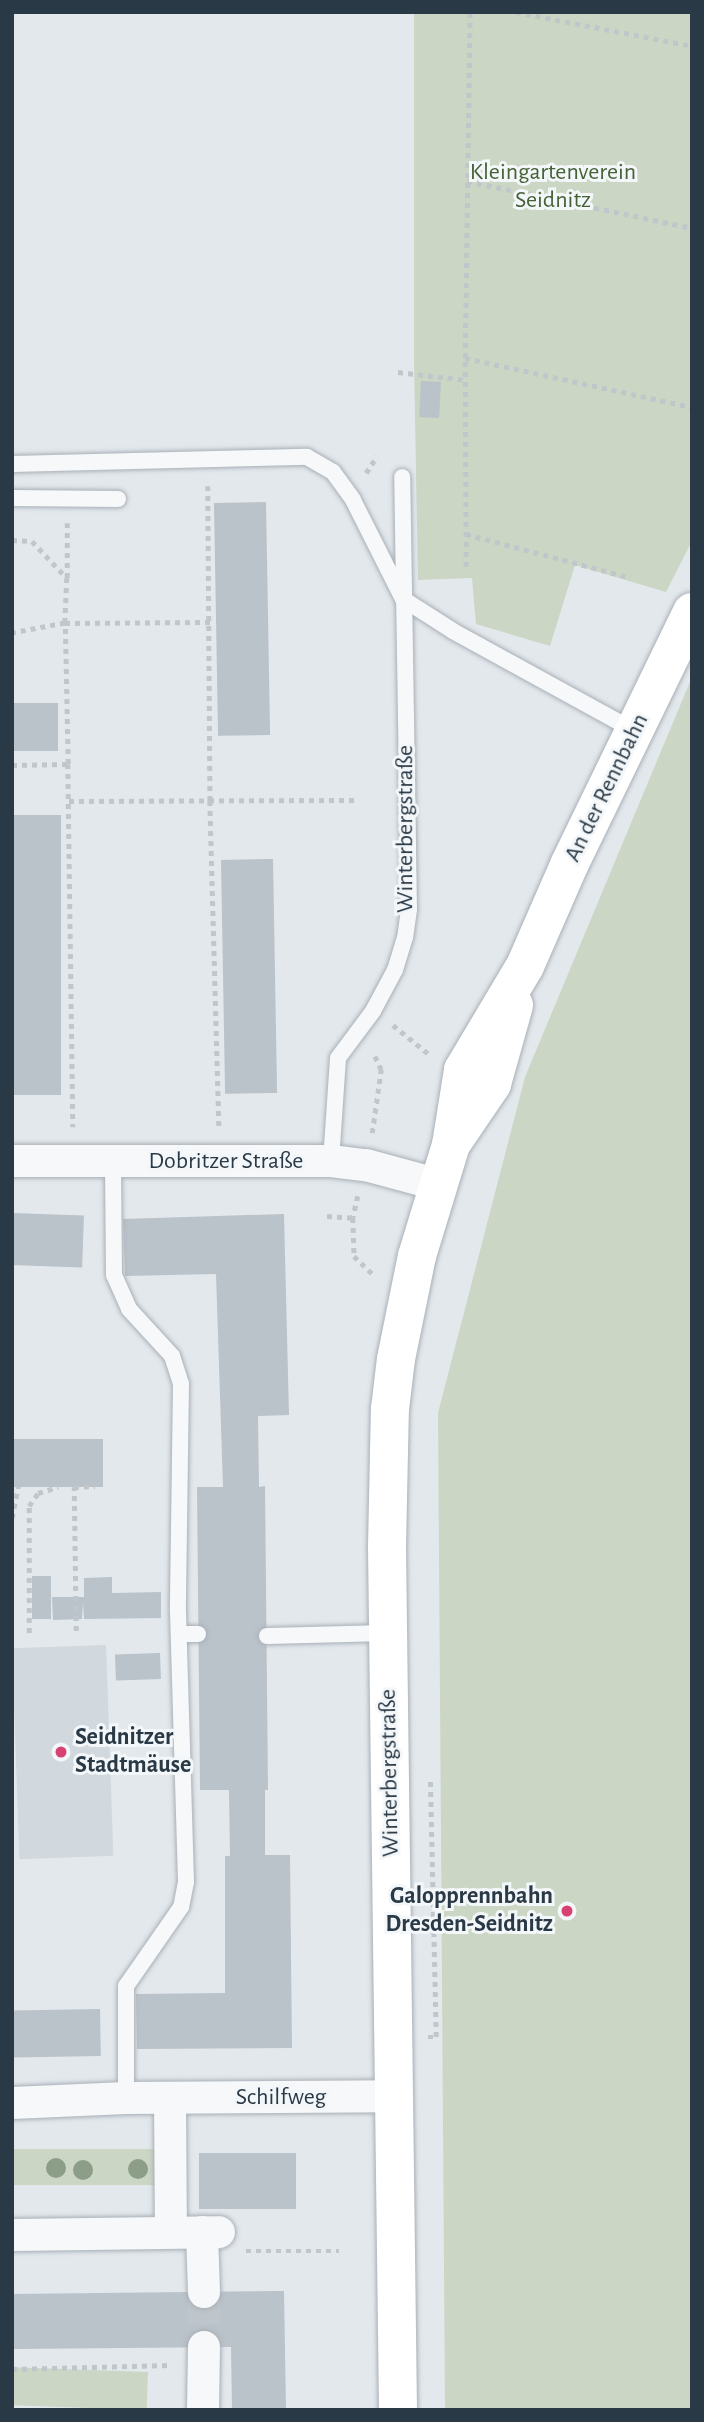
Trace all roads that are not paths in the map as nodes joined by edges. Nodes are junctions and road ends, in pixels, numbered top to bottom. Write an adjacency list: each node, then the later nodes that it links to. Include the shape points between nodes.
1 (12, 464): 5 (lane, via 307,457 333,472 353,500)
2 (402, 477): 5 (lane, Winterbergstraße)
3 (12, 498): 4 (lane)
4 (118, 499)
5 (403, 598): 7 (lane, via 453,631); 11 (lane, Winterbergstraße, via 410,909 395,970 373,1011 338,1058)
6 (692, 612): 7 (main road, An der Rennbahn)
7 (635, 731): 8 (main road, An der Rennbahn)
8 (525, 965): 9 (main road, An der Rennbahn, via 492,1084); 9 (main road, An der Rennbahn, via 463,1070)
9 (451, 1145): 13 (main road, An der Rennbahn)
10 (12, 1161): 12 (street, Dobritzer Straße)
11 (331, 1161): 12 (street, Dobritzer Straße); 13 (street, Dobritzer Straße, via 366,1165)
12 (113, 1163): 15 (lane, via 114,1275 130,1309 173,1356 181,1384)
13 (436, 1184): 14 (main road, Winterbergstraße, via 404,1306 390,1409)
14 (388, 1633): 17 (lane); 18 (main road, Winterbergstraße)
15 (179, 1634): 16 (lane); 19 (lane, via 186,1882 181,1907 126,1986)
16 (198, 1634)
17 (267, 1636)
18 (393, 2096): 20 (street, Schilfweg); 27 (main road, Winterbergstraße)
19 (126, 2098): 20 (street, Schilfweg); 21 (street, Schilfweg)
20 (170, 2098): 22 (street)
21 (12, 2103)
22 (198, 2232): 23 (street); 24 (street)
23 (12, 2235)
24 (204, 2292)
25 (204, 2356): 26 (street)
26 (203, 2410)
27 (398, 2410)

